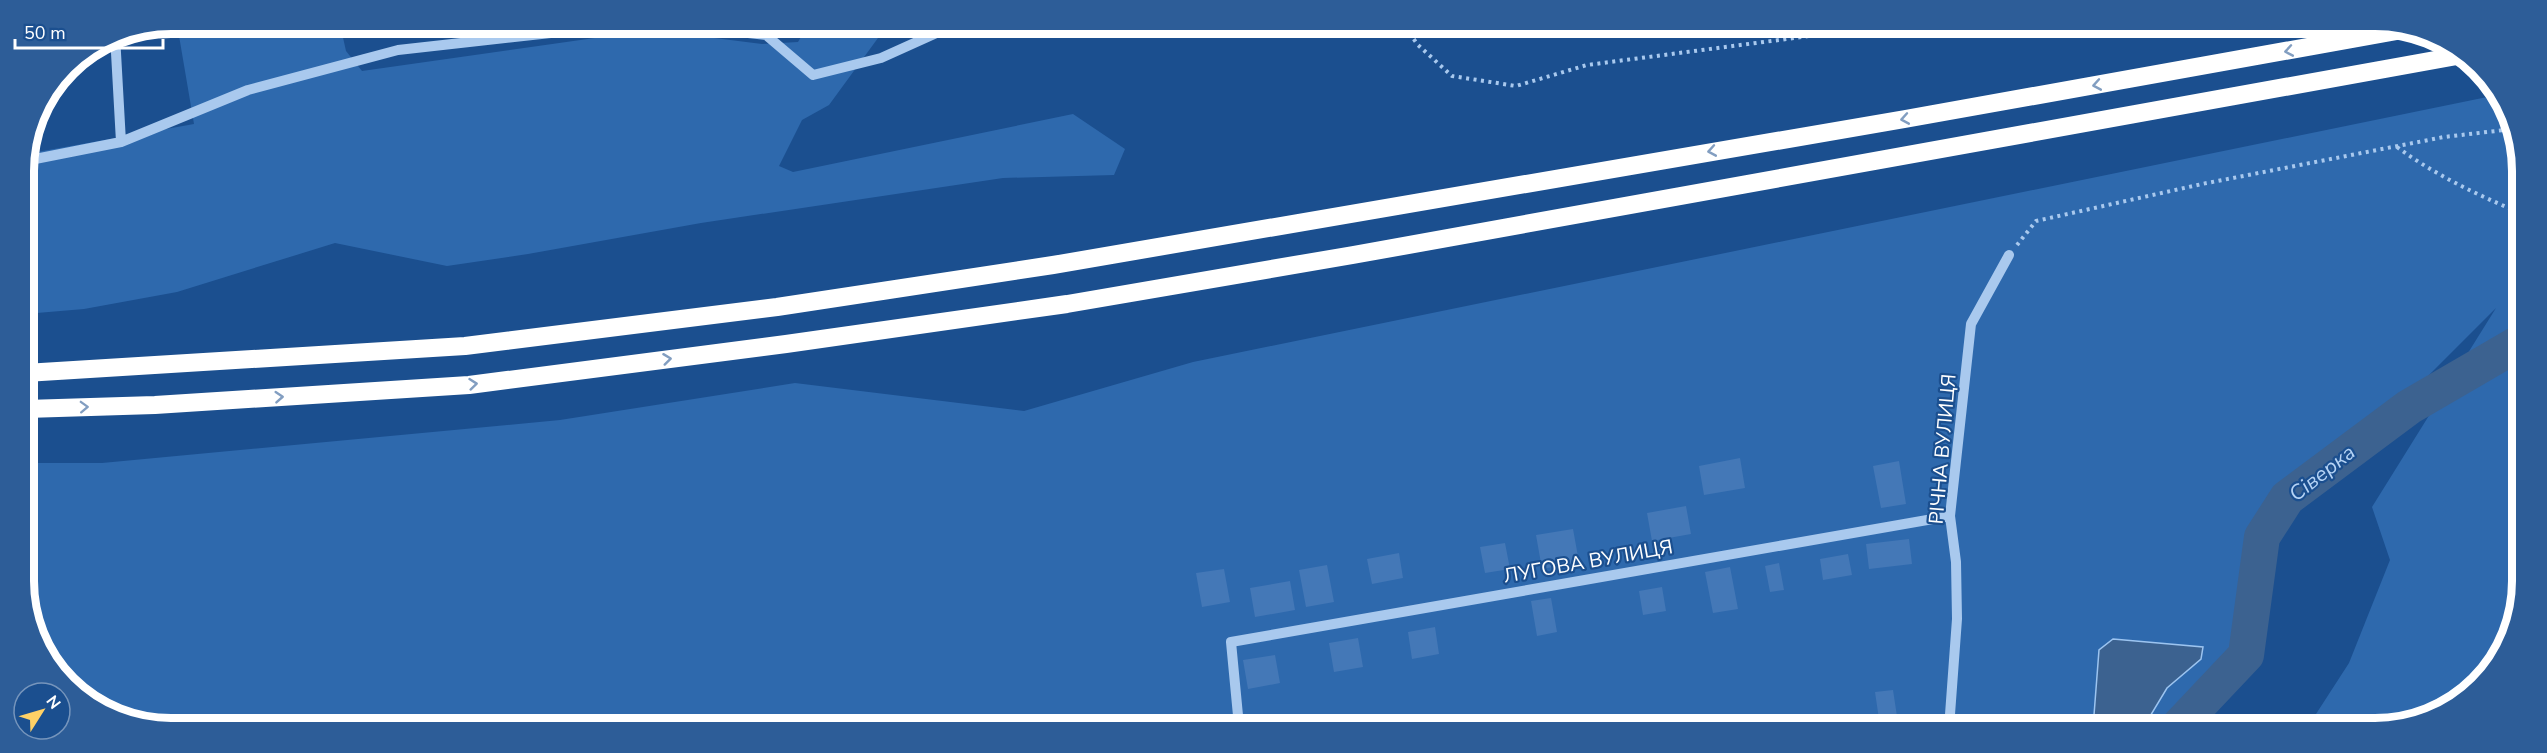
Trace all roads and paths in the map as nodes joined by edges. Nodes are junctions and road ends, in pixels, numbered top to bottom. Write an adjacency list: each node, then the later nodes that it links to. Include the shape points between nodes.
1 (541, 34): 10 (street, via 398,50 248,90)
2 (773, 34): 3 (street, via 813,75 881,58)
3 (934, 34)
4 (1410, 34): 5 (path, via 1452,76 1516,86 1587,64)
5 (1824, 34)
6 (2379, 34): 15 (highway, one-way to 15, via 1053,265 777,307 465,346)
7 (116, 47): 10 (street)
8 (2451, 57): 16 (highway, one-way to 8, via 155,405 469,384 1067,304)
9 (2506, 130): 11 (path)
10 (121, 142): 12 (street)
11 (2397, 146): 13 (path, via 2466,190); 14 (path, via 2036,221)
12 (35, 159)
13 (2512, 210)
14 (2009, 255): 17 (street, РІЧНА ВУЛИЦЯ, via 1971,324)
15 (34, 373)
16 (34, 409)
17 (1950, 516): 18 (street, ЛУГОВА ВУЛИЦЯ, via 1231,642); 19 (street, РІЧНА ВУЛИЦЯ, via 1957,620)
18 (1238, 718)
19 (1950, 718)

